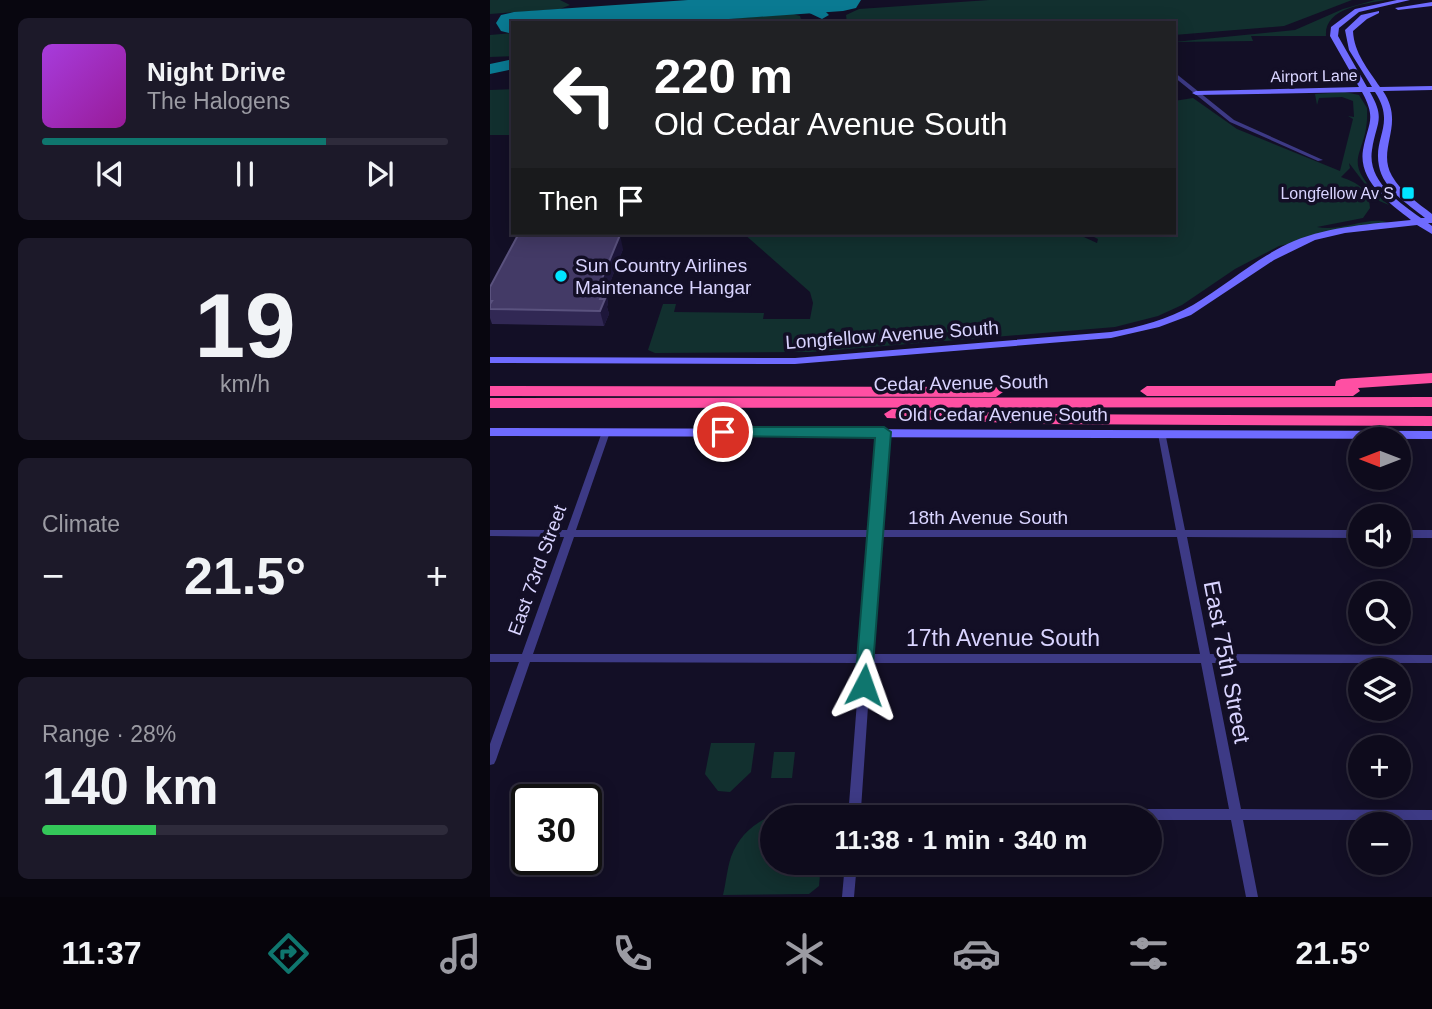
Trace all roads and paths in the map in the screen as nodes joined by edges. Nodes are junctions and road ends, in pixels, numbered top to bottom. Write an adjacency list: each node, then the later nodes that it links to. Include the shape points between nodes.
1 (1407, 0): 5 (street, via 1375,5 1343,18 1335,27 1334,36)
2 (1432, 4): 6 (street, via 1381,11 1349,30 1349,44)
3 (1176, 76): 7 (street)
4 (1432, 88): 6 (street, Airport Lane)
5 (1364, 89): 6 (street, Airport Lane); 7 (street, Airport Lane); 10 (street, via 1376,112 1367,154 1369,170)
6 (1378, 89): 9 (street, via 1390,117 1384,169 1395,186)
7 (1196, 93): 8 (street, via 1244,128)
8 (1320, 160)
9 (1432, 219): 10 (street, Longfellow Avenue South)
10 (1420, 222): 11 (street); 12 (street, Longfellow Avenue South, via 1276,255 1184,314 1142,329 1096,337 794,361)
11 (1432, 231)
12 (490, 360)
13 (1432, 378): 14 (highway)
14 (1226, 390): 15 (highway, Cedar Avenue South); 16 (highway, Cedar Avenue South)
15 (490, 391)
16 (1432, 391)
17 (1170, 402): 18 (highway, Cedar Avenue South); 20 (highway, Cedar Avenue South); 21 (highway)
18 (1432, 402)
19 (490, 403): 20 (highway, Cedar Avenue South)
20 (778, 404): 21 (highway, via 821,411 1034,419)
21 (1430, 422): 25 (street, Old Cedar Avenue South)
22 (490, 432): 23 (street, Old Cedar Avenue South)
23 (606, 432): 24 (street, Old Cedar Avenue South); 27 (street, East 73rd Street)
24 (884, 432): 25 (street, Old Cedar Avenue South); 28 (street)
25 (1162, 434): 29 (street, East 75th Street)
26 (490, 533): 27 (street, 18th Avenue South)
27 (569, 533): 28 (street, 18th Avenue South); 34 (street, East 73rd Street)
28 (876, 534): 29 (street, 18th Avenue South); 35 (street)
29 (1180, 534): 30 (street, 18th Avenue South); 36 (street, East 75th Street)
30 (1348, 534)
31 (1411, 534): 32 (street)
32 (1432, 534)
33 (490, 658): 34 (street, 17th Avenue South)
34 (525, 658): 35 (street, 17th Avenue South); 38 (street, East 73rd Street)
35 (866, 659): 36 (street, 17th Avenue South); 39 (street)
36 (1206, 659): 37 (street, 17th Avenue South); 41 (street, East 75th Street)
37 (1432, 659)
38 (490, 760)
39 (855, 805)
40 (1162, 815): 41 (street)
41 (1236, 815): 42 (street); 45 (street, East 75th Street)
42 (1432, 815)
43 (850, 875): 44 (street)
44 (848, 897)
45 (1252, 897)

